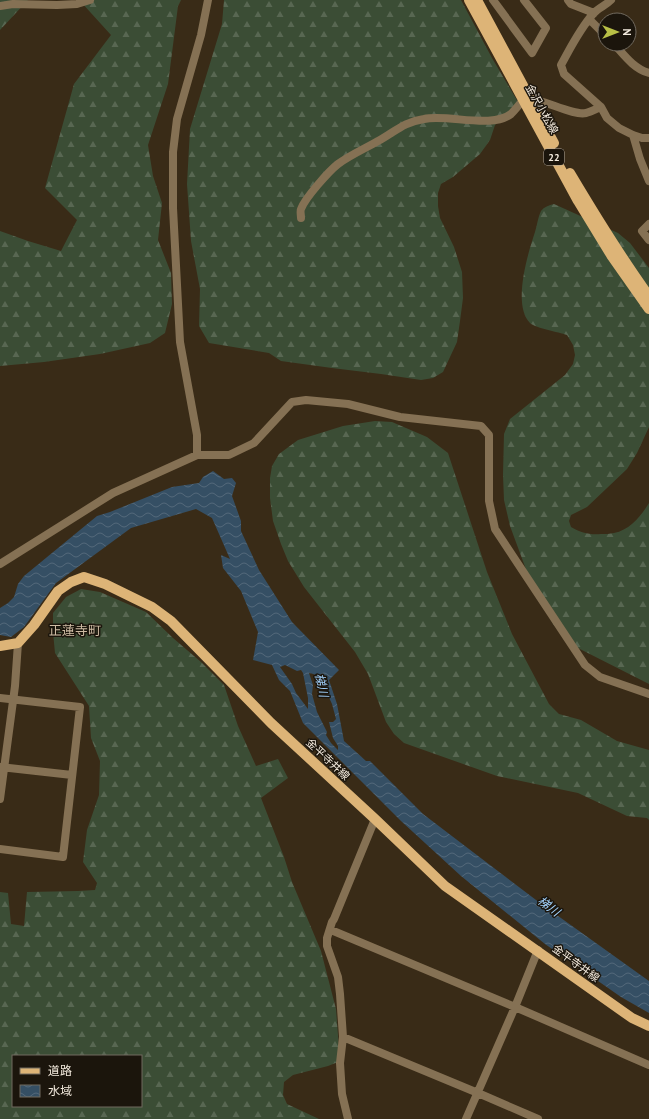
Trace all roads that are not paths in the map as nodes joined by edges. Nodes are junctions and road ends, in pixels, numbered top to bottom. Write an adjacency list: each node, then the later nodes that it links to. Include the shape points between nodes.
1 (90, 0): 9 (street, via 77,4)
2 (208, 0): 24 (street, via 177,119 173,152 173,208 180,342 197,435)
3 (469, 0): 14 (main road, 金沢小松線 / 22)
4 (478, 0): 14 (main road, 金沢小松線 / 22)
5 (493, 0): 6 (street, via 532,53 546,28)
6 (524, 0)
7 (568, 0): 10 (street)
8 (611, 0): 10 (street)
9 (0, 6)
10 (592, 16): 11 (street); 15 (street, via 577,34 561,65 564,74)
11 (597, 23)
12 (622, 52): 13 (street, via 635,65)
13 (649, 73)
14 (527, 100): 15 (street, via 538,100 577,114 586,114); 19 (street, via 510,115 496,120 426,118 404,124 337,165 309,195 301,209); 22 (main road, 金沢小松線 / 22, via 589,204); 23 (main road, 金沢小松線 / 22, via 582,208)
15 (601, 107): 16 (street, via 607,118)
16 (633, 135): 17 (street); 18 (street)
17 (649, 138)
18 (649, 181)
19 (301, 218)
20 (649, 224): 21 (street, via 642,231)
21 (649, 240)
22 (649, 296)
23 (649, 309)
24 (197, 455): 25 (street, via 113,493); 28 (street, via 229,455 254,443 292,402 306,400 348,404 400,417 481,426 489,435 489,501 495,529 585,665 600,677)
25 (0, 564)
26 (18, 643): 27 (main road); 30 (street); 34 (main road, 金平寺井線, via 58,591 70,582 84,577 105,584 152,607 171,621 271,723)
27 (0, 646)
28 (649, 694)
29 (0, 698): 30 (street)
30 (13, 699): 31 (street); 32 (street, via 80,707)
31 (2, 767): 32 (street); 33 (street)
32 (72, 775): 35 (street, via 63,857)
33 (0, 799)
34 (375, 819): 36 (street, via 332,922); 37 (main road, 金平寺井線, via 445,886)
35 (0, 849)
36 (331, 930): 38 (street); 40 (street, via 327,946 338,978)
37 (538, 950): 38 (street); 39 (main road, 金平寺井線, via 632,1018)
38 (515, 1007): 41 (street); 42 (street)
39 (649, 1026)
40 (343, 1037): 42 (street); 43 (street, via 340,1063 342,1094)
41 (649, 1065)
42 (478, 1093): 44 (street); 45 (street)
43 (348, 1119)
44 (466, 1119)
45 (538, 1119)

